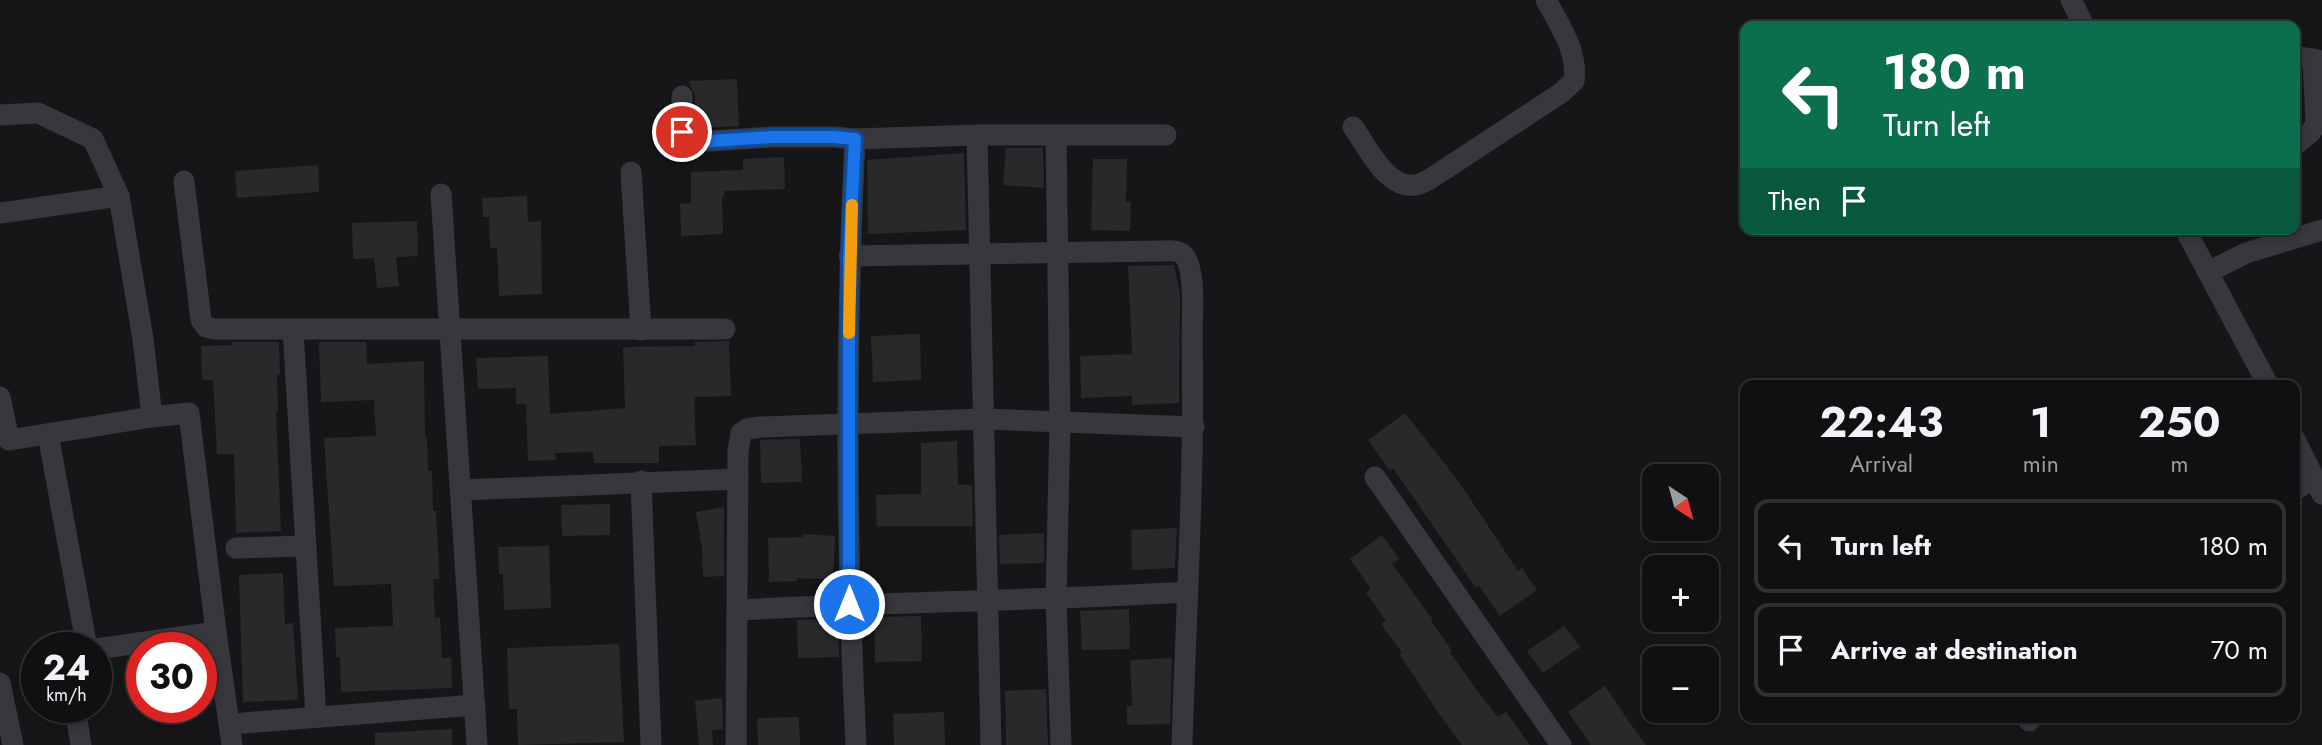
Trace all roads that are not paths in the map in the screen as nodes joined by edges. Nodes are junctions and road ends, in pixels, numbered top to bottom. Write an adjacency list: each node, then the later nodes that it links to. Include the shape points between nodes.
1 (1546, 0): 7 (street, via 1575,61 1574,81 1561,93 1414,186 1387,174)
2 (2071, 0): 3 (street)
3 (2082, 21)
4 (2310, 59): 12 (street, via 2316,123)
5 (682, 96): 11 (street, via 682,132 696,142 772,137)
6 (0, 115): 16 (street, via 38,113 93,139)
7 (1353, 127)
8 (1056, 135): 9 (street); 10 (street); 22 (street)
9 (1166, 135)
10 (977, 136): 11 (street); 23 (street)
11 (855, 139): 24 (street)
12 (2300, 141)
13 (631, 172): 29 (street)
14 (184, 181): 26 (street, via 201,320 206,327)
15 (441, 194): 27 (street)
16 (118, 196): 17 (street); 32 (street)
17 (0, 213)
18 (2322, 230): 19 (street)
19 (2300, 233)
20 (2188, 235): 25 (street)
21 (2263, 237): 25 (street, via 2246,253)
22 (1058, 251): 23 (street); 34 (street); 36 (street, via 1161,251 1185,256 1190,269)
23 (980, 255): 24 (street); 33 (street)
24 (849, 256): 35 (street)
25 (2208, 272): 30 (street)
26 (293, 329): 27 (street); 45 (street)
27 (450, 329): 29 (street); 44 (street)
28 (725, 329): 29 (street)
29 (640, 330)
30 (2265, 380)
31 (0, 397): 37 (street, via 9,440)
32 (152, 417): 37 (street); 53 (street, via 189,413)
33 (984, 419): 34 (street); 35 (street); 48 (street)
34 (1060, 422): 36 (street); 49 (street)
35 (849, 425): 40 (street, via 747,429 738,440); 50 (street)
36 (1194, 427): 47 (street)
37 (48, 434): 52 (street)
38 (2300, 450): 42 (street)
39 (1375, 477): 70 (street)
40 (738, 479): 41 (street); 51 (street)
41 (641, 481): 44 (street); 64 (street)
42 (2318, 486): 43 (street)
43 (2300, 489)
44 (460, 490): 56 (street)
45 (306, 546): 46 (street); 57 (street)
46 (236, 548)
47 (1186, 592): 49 (street); 69 (street)
48 (988, 600): 49 (street); 50 (street); 67 (street)
49 (1056, 600): 68 (street)
50 (849, 604): 51 (street); 66 (street)
51 (738, 610): 65 (street)
52 (84, 632)
53 (216, 632)
54 (217, 639): 62 (street)
55 (0, 683): 60 (street)
56 (475, 705): 57 (street); 63 (street)
57 (316, 717): 59 (street)
58 (78, 723): 61 (street)
59 (243, 723)
60 (13, 745)
61 (81, 745)
62 (232, 745)
63 (477, 745)
64 (651, 745)
65 (736, 745)
66 (856, 745)
67 (991, 745)
68 (1061, 745)
69 (1182, 745)
70 (1561, 745)

